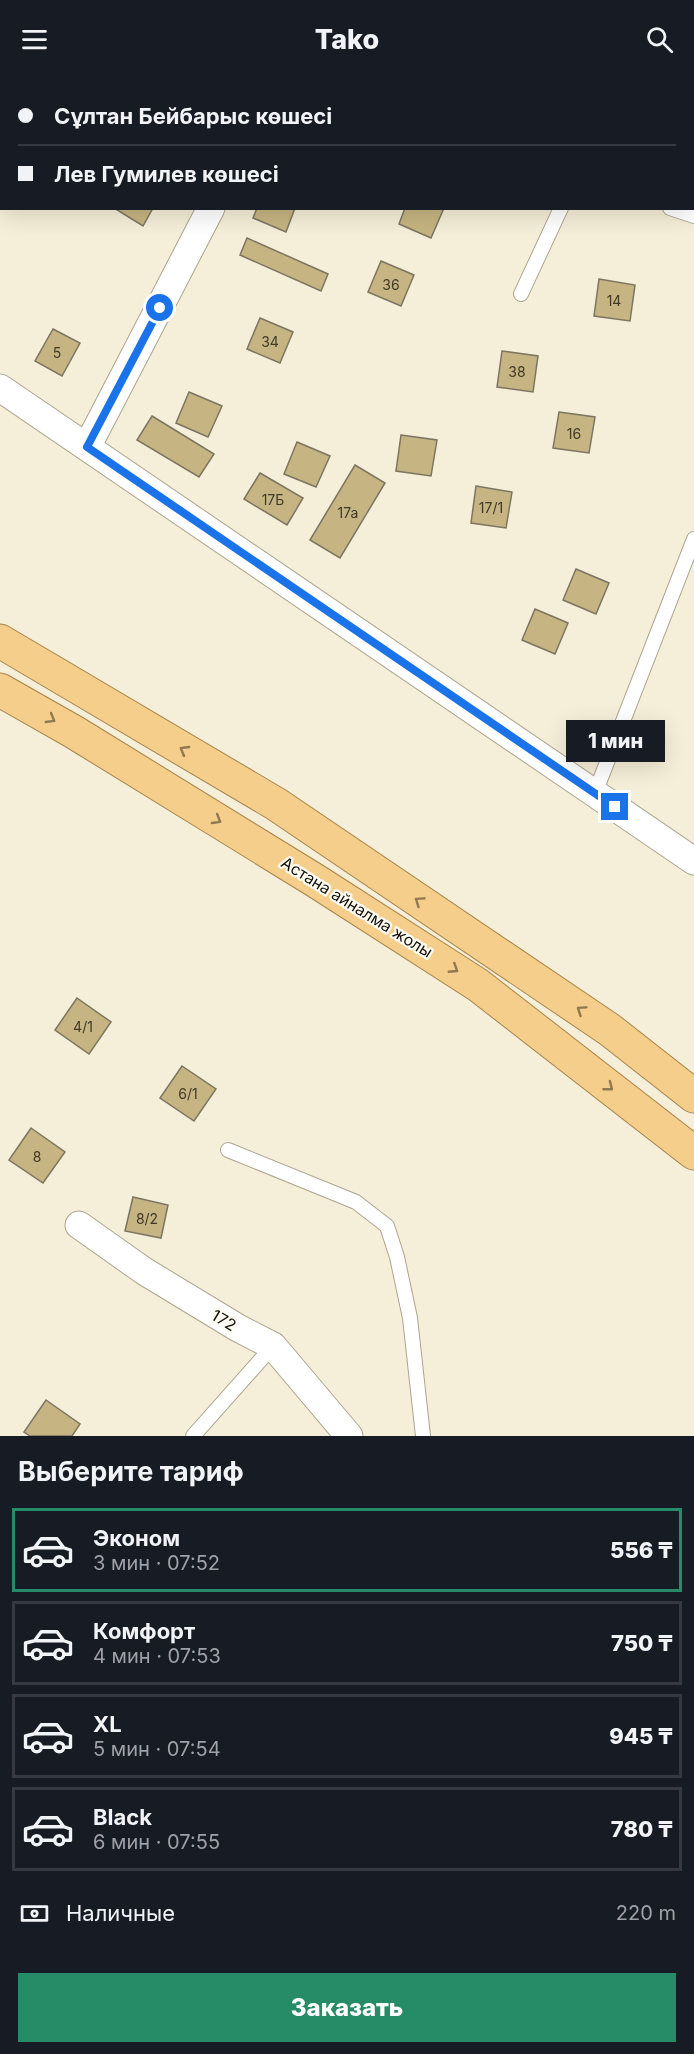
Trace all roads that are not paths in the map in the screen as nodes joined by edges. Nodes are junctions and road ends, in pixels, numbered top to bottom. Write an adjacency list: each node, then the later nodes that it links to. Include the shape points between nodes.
1 (211, 210): 7 (street)
2 (560, 210): 5 (lane)
3 (676, 210): 4 (lane)
4 (694, 216)
5 (521, 294)
6 (0, 388): 7 (street)
7 (87, 447): 11 (street)
8 (694, 539): 11 (lane)
9 (0, 642): 13 (highway, one-way to 9, via 610,1030 276,804)
10 (0, 690): 15 (highway, Астана айналма жолы, one-way to 15, via 306,874 478,985)
11 (595, 793): 12 (street)
12 (694, 861)
13 (694, 1096)
14 (228, 1150): 20 (lane, via 356,1202 387,1226 410,1318)
15 (694, 1153)
16 (79, 1225): 17 (street, 172, via 152,1276)
17 (273, 1346): 18 (lane); 19 (street, 172)
18 (193, 1436)
19 (349, 1436)
20 (423, 1436)

